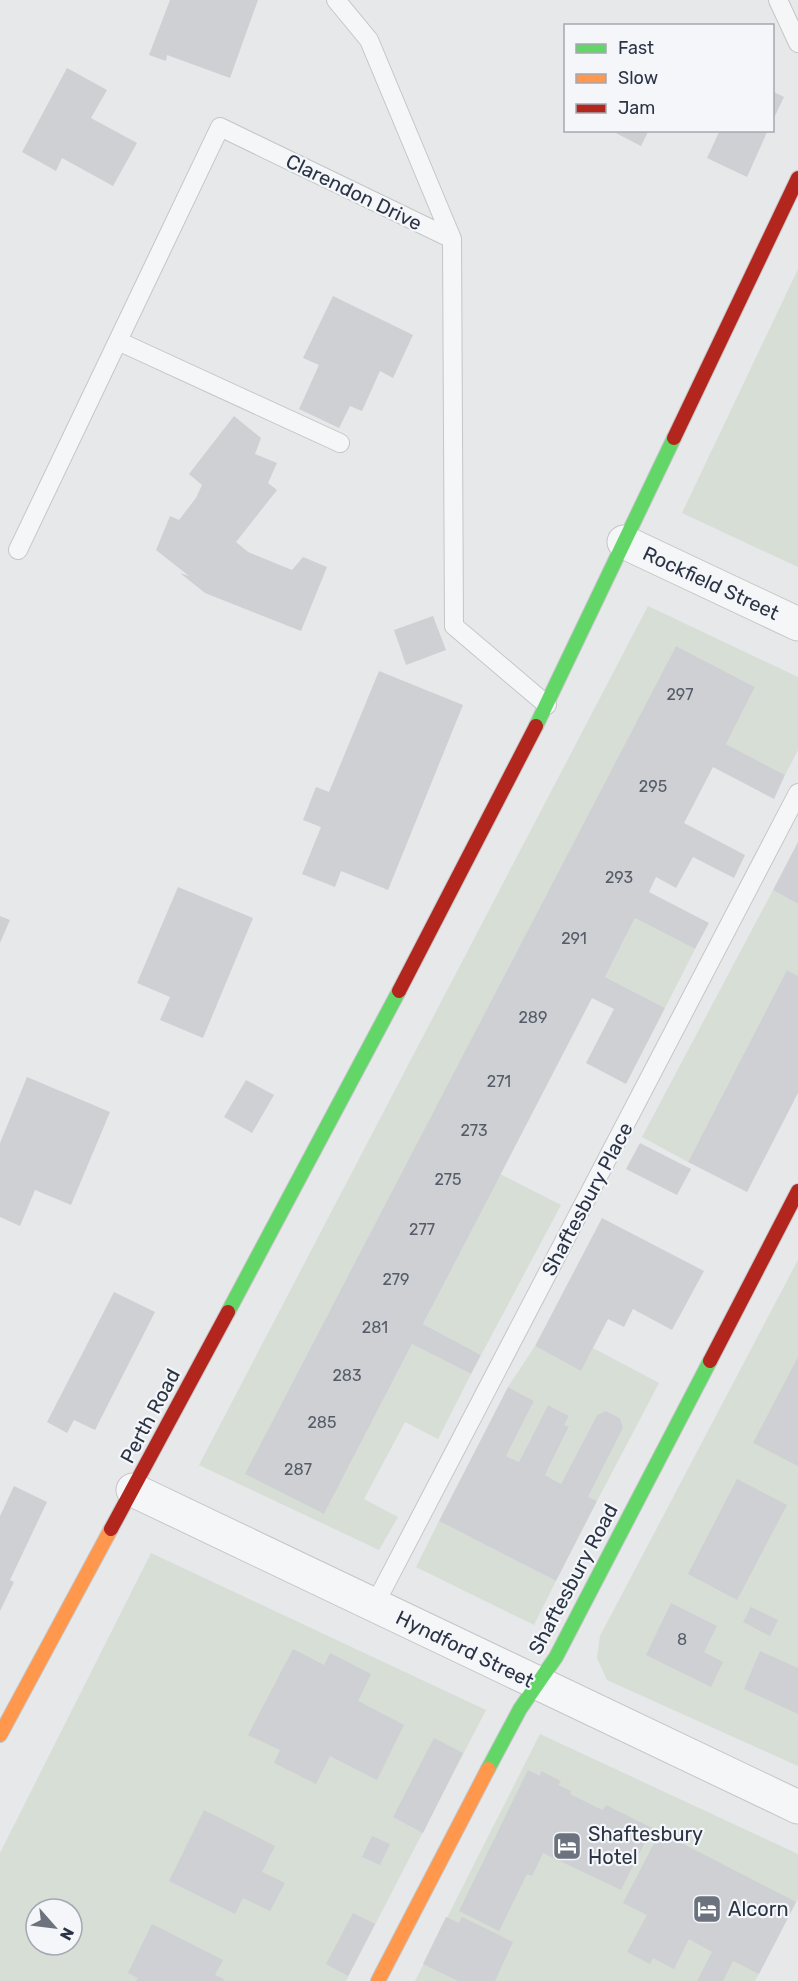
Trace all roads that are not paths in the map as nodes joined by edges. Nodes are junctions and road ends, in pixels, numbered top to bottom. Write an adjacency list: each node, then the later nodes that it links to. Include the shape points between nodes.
1 (336, 0): 5 (lane, via 369,40)
2 (778, 0): 3 (lane)
3 (798, 43)
4 (798, 178): 8 (street, Perth Road)
5 (452, 239): 6 (lane, Clarendon Drive, via 220,127); 11 (lane, via 454,626)
6 (118, 341): 7 (lane); 9 (lane, Clarendon Drive)
7 (340, 444)
8 (624, 542): 10 (street, Rockfield Street); 11 (street, Perth Road)
9 (18, 550)
10 (798, 624)
11 (547, 705): 14 (street, Perth Road)
12 (798, 793): 15 (lane, Shaftesbury Place)
13 (798, 1191): 16 (street, Shaftesbury Road, via 556,1657)
14 (132, 1490): 15 (street, Hyndford Street); 17 (street, Perth Road)
15 (375, 1604): 16 (street, Hyndford Street)
16 (537, 1684): 18 (street, Hyndford Street); 19 (street, Shaftesbury Road, via 520,1709)
17 (0, 1735)
18 (798, 1807)
19 (378, 1981)

